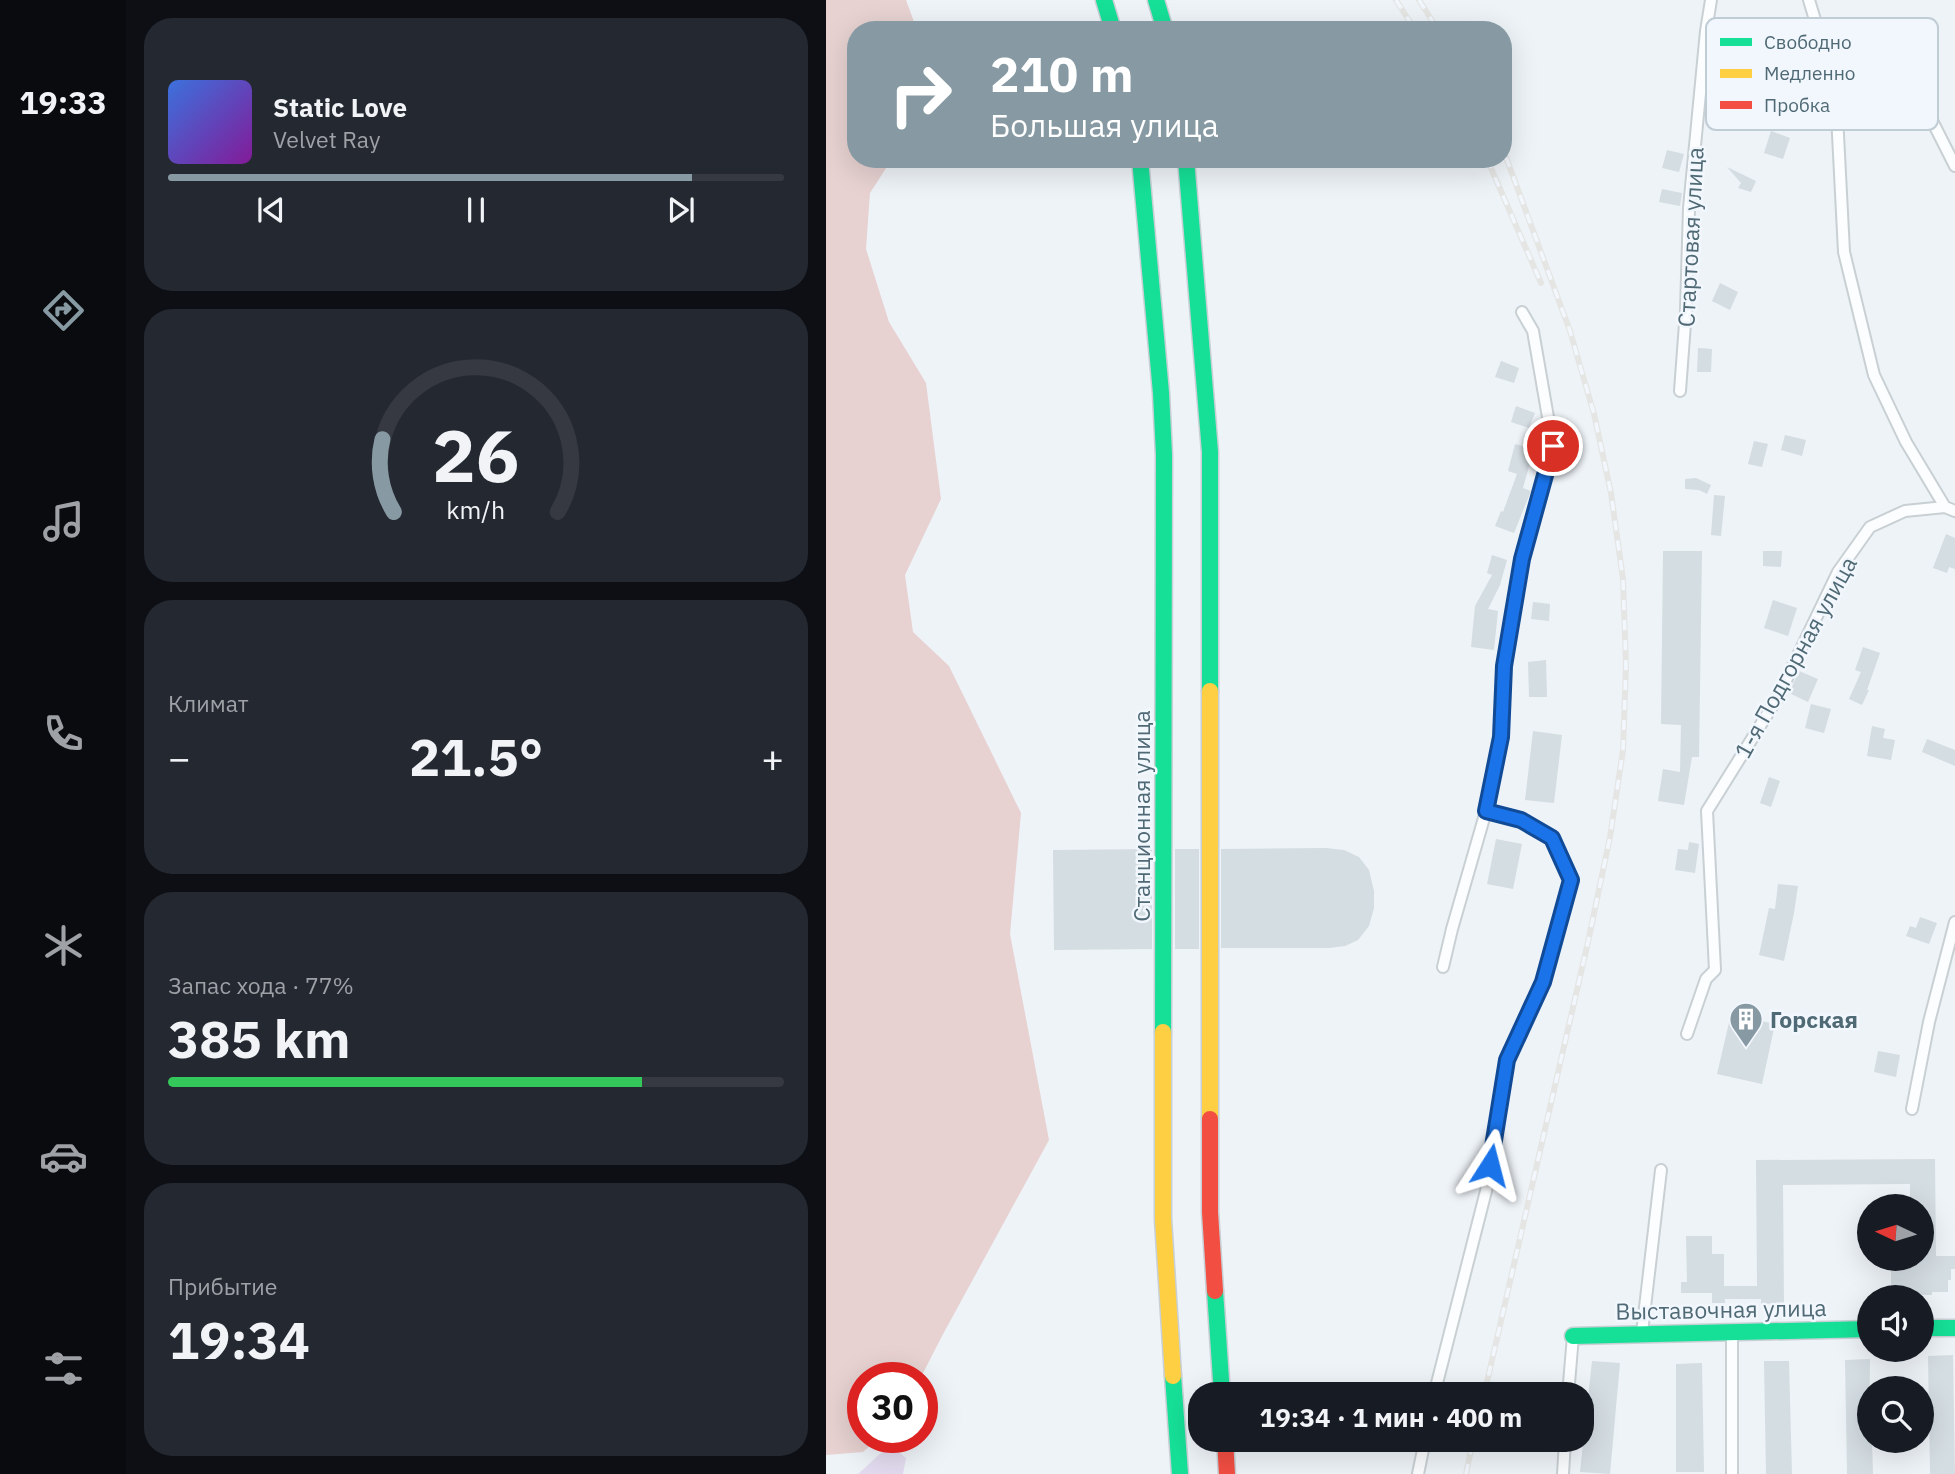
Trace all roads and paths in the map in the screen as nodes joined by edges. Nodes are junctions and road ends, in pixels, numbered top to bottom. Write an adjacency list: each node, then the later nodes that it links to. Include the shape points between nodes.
1 (1104, 0): 7 (main road)
2 (1156, 0): 8 (main road)
3 (1711, 0): 5 (street, Стартовая улица)
4 (1809, 0): 6 (street)
5 (1708, 18)
6 (1814, 18)
7 (1110, 21)
8 (1162, 21)
9 (1706, 31): 16 (street, Стартовая улица, via 1689,208)
10 (1838, 130): 17 (street, via 1844,252 1874,375 1906,442)
11 (1937, 130): 12 (street)
12 (1955, 166)
13 (1141, 168): 36 (main road, Станционная улица, via 1164,455 1163,1219)
14 (1187, 168): 30 (main road, via 1210,452 1210,1212)
15 (1522, 312): 18 (street, via 1533,331 1553,446 1522,559 1504,666 1501,737)
16 (1680, 391)
17 (1950, 509): 21 (street, 1-я Подгорная улица, via 1905,511 1870,527 1838,572 1777,697 1707,811 1715,970 1706,979)
18 (1486, 811): 20 (street); 31 (street, via 1521,820 1552,838 1571,880 1543,982 1507,1060 1486,1191)
19 (1955, 922): 22 (street)
20 (1443, 967)
21 (1687, 1034)
22 (1912, 1109)
23 (1661, 1170): 28 (street)
24 (1934, 1328): 25 (main road)
25 (1955, 1328)
26 (1857, 1329): 27 (main road, Выставочная улица)
27 (1732, 1332): 28 (main road, Выставочная улица); 40 (street)
28 (1642, 1333): 29 (main road, Выставочная улица)
29 (1573, 1336): 32 (street)
30 (1221, 1382)
31 (1437, 1382)
32 (1569, 1382)
33 (1226, 1452): 37 (main road)
34 (1423, 1452): 38 (street)
35 (1564, 1452): 39 (street)
36 (1180, 1474)
37 (1227, 1474)
38 (1418, 1474)
39 (1563, 1474)
40 (1732, 1474)

